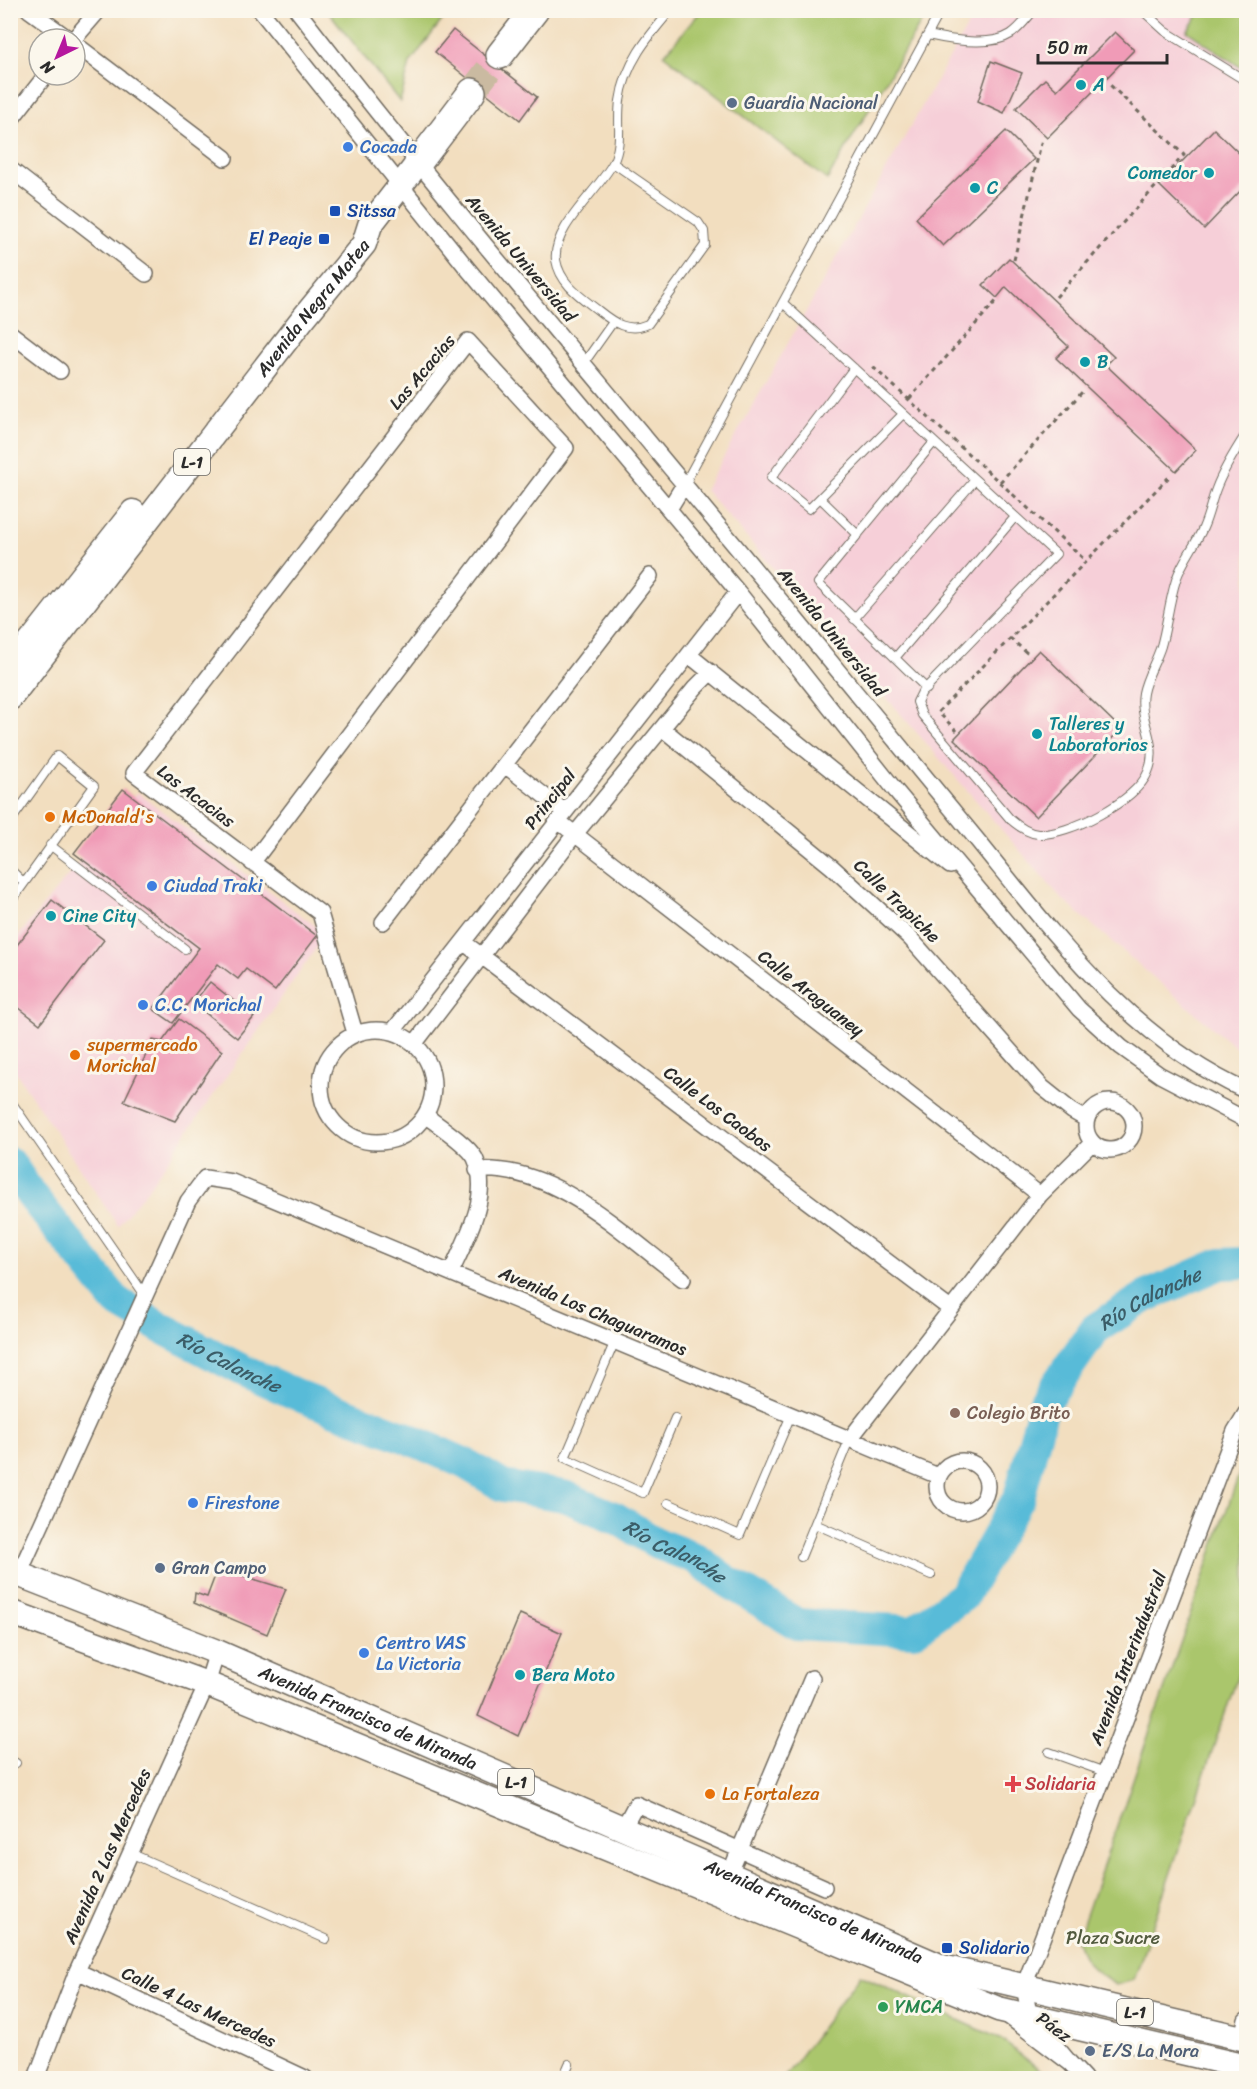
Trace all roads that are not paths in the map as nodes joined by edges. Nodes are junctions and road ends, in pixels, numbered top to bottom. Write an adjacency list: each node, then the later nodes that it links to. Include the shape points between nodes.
1 (29, 10): 10 (street)
2 (99, 10): 11 (street)
3 (260, 10): 23 (street)
4 (297, 10): 20 (street, Avenida Universidad)
5 (535, 10): 14 (highway)
6 (671, 10): 21 (lane, via 636,54 624,80 621,135)
7 (941, 10): 12 (lane)
8 (1034, 10): 12 (lane, via 1016,30 1001,39 958,41)
9 (1142, 10): 15 (lane, via 1165,31)
10 (52, 27)
11 (84, 27)
12 (928, 34): 26 (lane)
13 (87, 53): 19 (street)
14 (501, 55)
15 (1246, 81)
16 (37, 87): 18 (street)
17 (472, 92): 20 (highway)
18 (10, 121)
19 (225, 158)
20 (418, 163): 23 (main road, L-1); 29 (street, Avenida Universidad)
21 (613, 163): 27 (lane, via 557,241 556,260 562,278 572,290); 27 (lane, via 698,222 704,231 705,245 648,324 637,329)
22 (10, 169): 25 (street)
23 (402, 184): 24 (main road, L-1); 38 (street, via 474,277)
24 (370, 225): 46 (main road, Avenida Negra Matea / L-1, via 349,237); 49 (main road, Avenida Negra Matea / L-1, via 364,244)
25 (146, 274)
26 (783, 303): 30 (lane); 36 (lane)
27 (613, 322): 29 (lane)
28 (10, 333): 31 (street)
29 (584, 363): 36 (street, Avenida Universidad)
30 (854, 368): 32 (lane); 37 (lane, via 771,478 809,509)
31 (60, 370)
32 (903, 414): 34 (lane); 37 (lane)
33 (1246, 434): 48 (lane, via 1227,465 1203,527 1177,577 1161,646 1143,691 1143,714 1152,744 1151,763 1144,782 1130,797 1069,826 1040,834 1021,828 919,711 919,697)
34 (934, 442): 35 (lane); 40 (lane)
35 (975, 480): 39 (lane); 43 (lane)
36 (685, 483): 38 (street); 68 (street, Avenida Universidad, via 1099,984 1176,1052)
37 (820, 498): 40 (lane)
38 (669, 509): 42 (street)
39 (1015, 517): 45 (lane); 48 (lane, via 1056,555)
40 (858, 535): 43 (lane, via 818,583)
41 (650, 576): 51 (street)
42 (738, 591): 44 (street, Principal); 59 (street)
43 (854, 619): 45 (lane)
44 (689, 655): 47 (street); 52 (street, Principal)
45 (895, 658): 48 (lane)
46 (10, 668)
47 (711, 672): 50 (street); 59 (street)
48 (927, 689)
49 (10, 698)
50 (663, 729): 54 (street); 71 (street, Calle Trapiche, via 832,867 910,938 1041,1087)
51 (505, 765): 52 (street, Calle Araguaney); 61 (street)
52 (561, 817): 54 (street, Calle Araguaney); 62 (street, Principal)
53 (10, 822): 55 (lane, via 57,756 94,786)
54 (575, 834): 64 (street); 75 (street, Calle Araguaney)
55 (50, 845): 58 (lane); 63 (lane)
56 (252, 863): 56 (street, Las Acacias, via 134,773 468,341 566,448); 66 (street, Las Acacias, via 320,912)
57 (10, 869): 58 (lane)
58 (24, 883): 60 (lane)
59 (977, 889): 72 (street, via 1079,1009 1121,1047 1160,1075)
60 (10, 903)
61 (383, 922)
62 (463, 942): 64 (street, Calle Los Caobos); 65 (street, Principal)
63 (185, 949)
64 (481, 955): 67 (street); 79 (street, Calle Los Caobos)
65 (393, 1031): 66 (street); 67 (street)
66 (355, 1033): 70 (street, via 338,1044 321,1077 321,1097 328,1115 341,1130 358,1140 377,1143 396,1140)
67 (415, 1043): 70 (street, via 434,1078)
68 (1246, 1091)
69 (10, 1100): 78 (lane)
70 (426, 1116): 74 (street, via 475,1157)
71 (1086, 1119): 73 (street); 73 (street, via 1094,1107 1109,1101 1123,1105 1133,1118 1133,1132 1123,1146 1107,1150)
72 (1246, 1120)
73 (1092, 1143): 75 (street)
74 (477, 1170): 76 (street, via 481,1190 477,1209); 77 (street, via 506,1170 537,1178 578,1200)
75 (1040, 1195): 79 (street)
76 (451, 1272): 78 (street, Avenida Los Chaguaramos, via 232,1182 205,1178 188,1201); 80 (street, Avenida Los Chaguaramos)
77 (683, 1279)
78 (141, 1300): 89 (street)
79 (949, 1308): 84 (street)
80 (615, 1341): 82 (street, Avenida Los Chaguaramos); 83 (lane, via 565,1458 643,1493)
81 (1246, 1413): 96 (street, Avenida Interindustrial, via 1235,1431)
82 (791, 1415): 84 (street, Avenida Los Chaguaramos); 86 (lane, via 740,1535)
83 (675, 1418)
84 (849, 1440): 85 (street, Avenida Los Chaguaramos); 87 (lane)
85 (938, 1476)
86 (668, 1503)
87 (815, 1524): 88 (lane); 90 (lane)
88 (801, 1557)
89 (15, 1572): 92 (main road, Avenida Francisco de Miranda / L-1)
90 (931, 1575)
91 (10, 1612): 94 (main road, Avenida Francisco de Miranda / L-1)
92 (217, 1652): 94 (street, Avenida 2 Las Mercedes); 97 (main road, Avenida Francisco de Miranda / L-1)
93 (812, 1678): 98 (street)
94 (207, 1684): 99 (street, Avenida 2 Las Mercedes); 105 (main road, Avenida Francisco de Miranda / L-1)
95 (1049, 1752): 96 (lane)
96 (1105, 1772): 104 (street, Avenida Interindustrial)
97 (623, 1828): 98 (street, via 636,1804); 100 (main road, Avenida Francisco de Miranda / L-1)
98 (740, 1849): 100 (street); 101 (street)
99 (130, 1853): 102 (lane); 103 (street, Avenida 2 Las Mercedes)
100 (729, 1875): 104 (main road, Avenida Francisco de Miranda / L-1, via 942,1967)
101 (824, 1887)
102 (326, 1940)
103 (77, 1971): 111 (street, Avenida 2 Las Mercedes); 112 (street, Calle 4 Las Mercedes)
104 (1024, 1986): 106 (street); 107 (main road, L-1)
105 (998, 2009): 106 (main road, Avenida Francisco de Miranda / L-1); 108 (street, Páez)
106 (1029, 2014): 108 (street); 110 (main road, L-1)
107 (1245, 2032)
108 (1070, 2063): 114 (street, Páez)
109 (568, 2064): 113 (lane)
110 (1246, 2067)
111 (36, 2079)
112 (305, 2079)
113 (563, 2079)
114 (1084, 2079)

